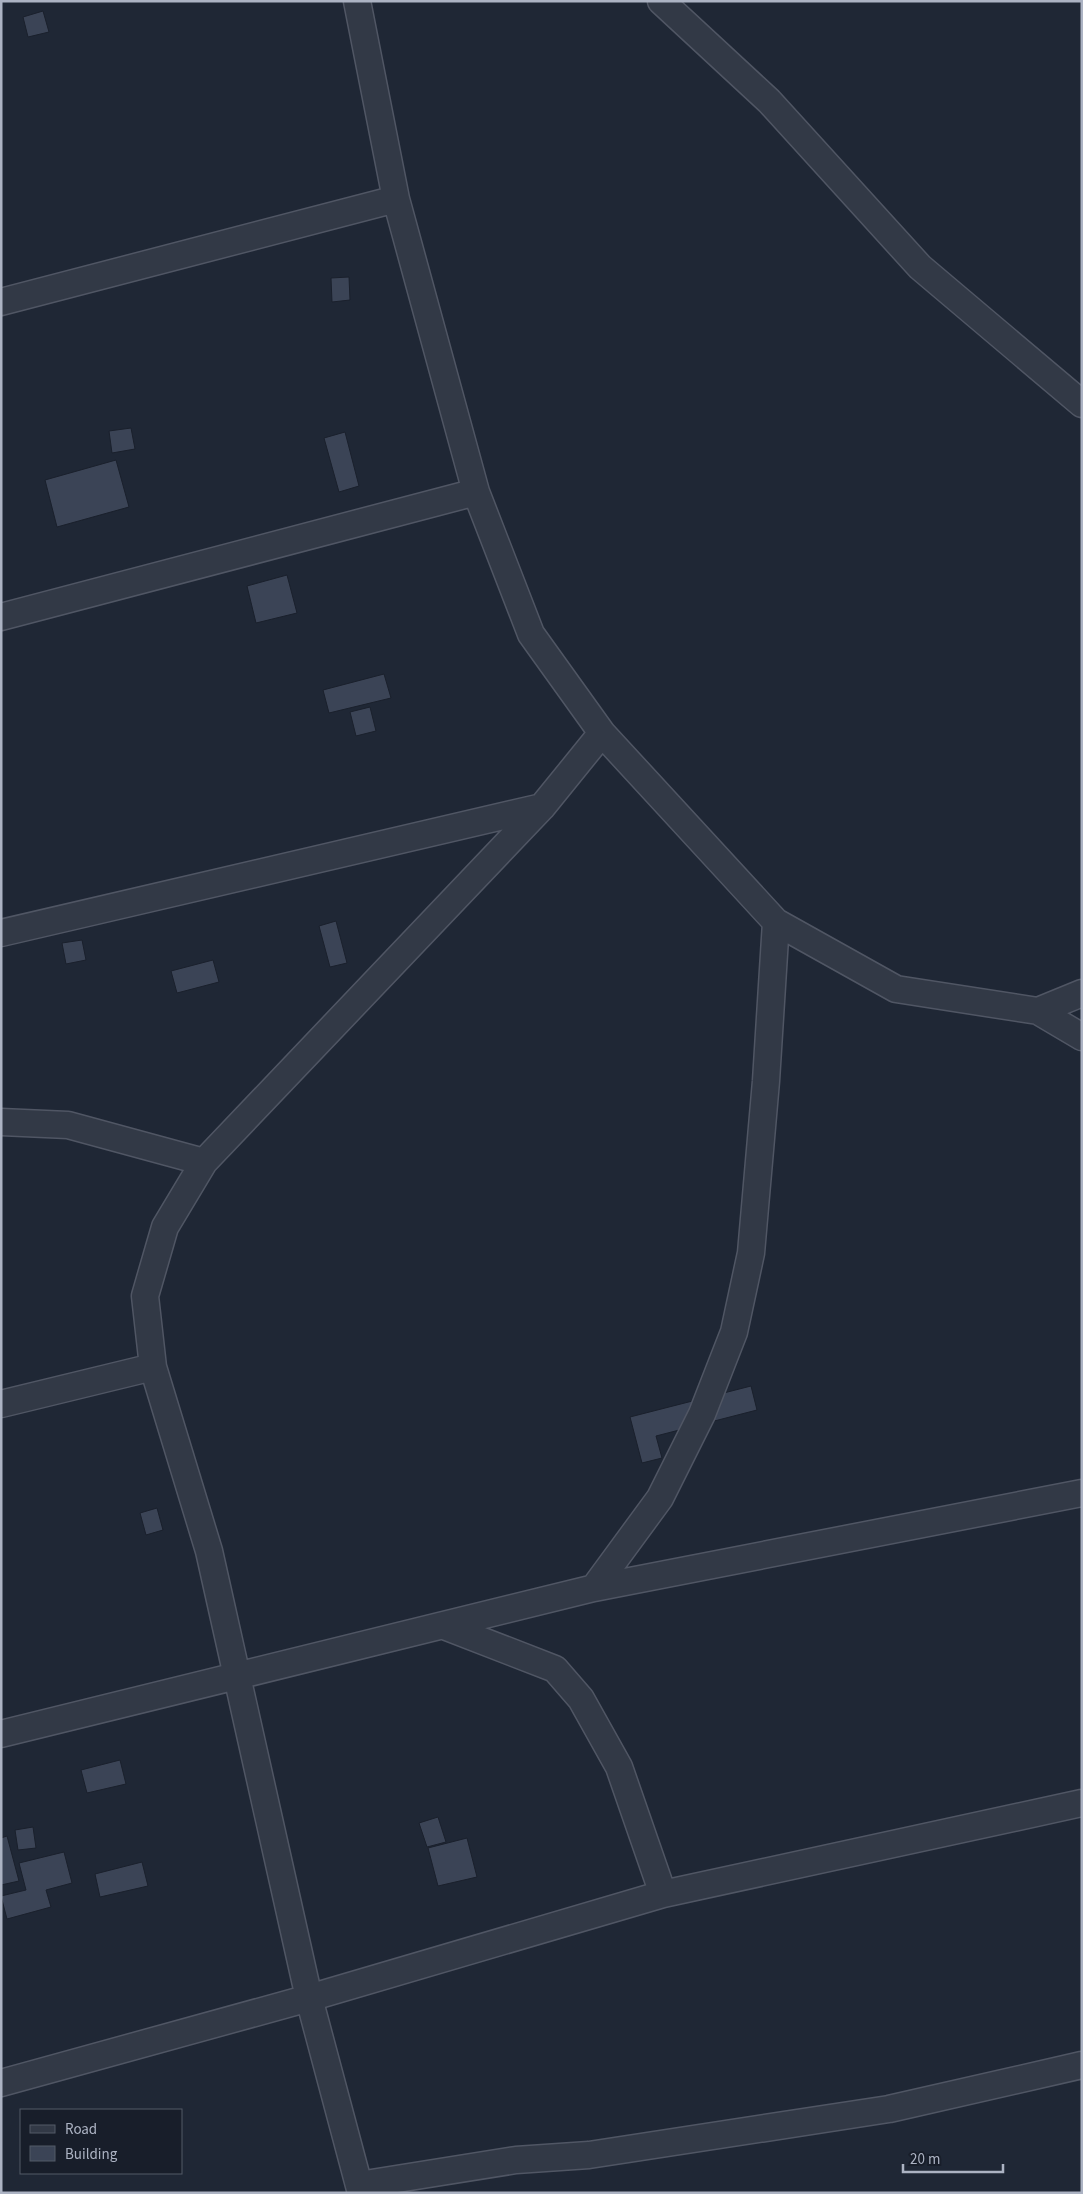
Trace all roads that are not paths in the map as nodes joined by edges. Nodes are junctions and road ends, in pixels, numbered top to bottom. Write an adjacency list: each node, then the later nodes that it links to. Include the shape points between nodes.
1 (357, 1): 3 (street)
2 (661, 1): 5 (street, via 769,102 920,268)
3 (396, 199): 4 (street); 6 (street)
4 (1, 302)
5 (1082, 404)
6 (476, 492): 7 (street); 8 (street, via 531,634)
7 (1, 617)
8 (602, 733): 9 (street); 10 (street)
9 (542, 807): 11 (street); 16 (street)
10 (776, 922): 13 (street, via 896,989); 20 (street, via 751,1253 734,1332 702,1414 660,1498)
11 (1, 933)
12 (1082, 993): 13 (street)
13 (1038, 1011): 14 (street)
14 (1082, 1037)
15 (1, 1122): 16 (street, via 68,1125)
16 (204, 1162): 17 (street, via 165,1226 145,1296)
17 (153, 1367): 18 (street); 22 (street, via 209,1551)
18 (1, 1404)
19 (1082, 1493): 20 (street)
20 (594, 1588): 21 (street)
21 (444, 1626): 22 (street); 25 (street, via 555,1669 581,1699 619,1767)
22 (236, 1678): 23 (street); 26 (street)
23 (1, 1734)
24 (1082, 1804): 25 (street)
25 (663, 1894): 26 (street)
26 (309, 1998): 28 (street); 29 (street)
27 (1082, 2065): 29 (street, via 889,2109 590,2155 516,2160)
28 (1, 2083)
29 (360, 2189)

